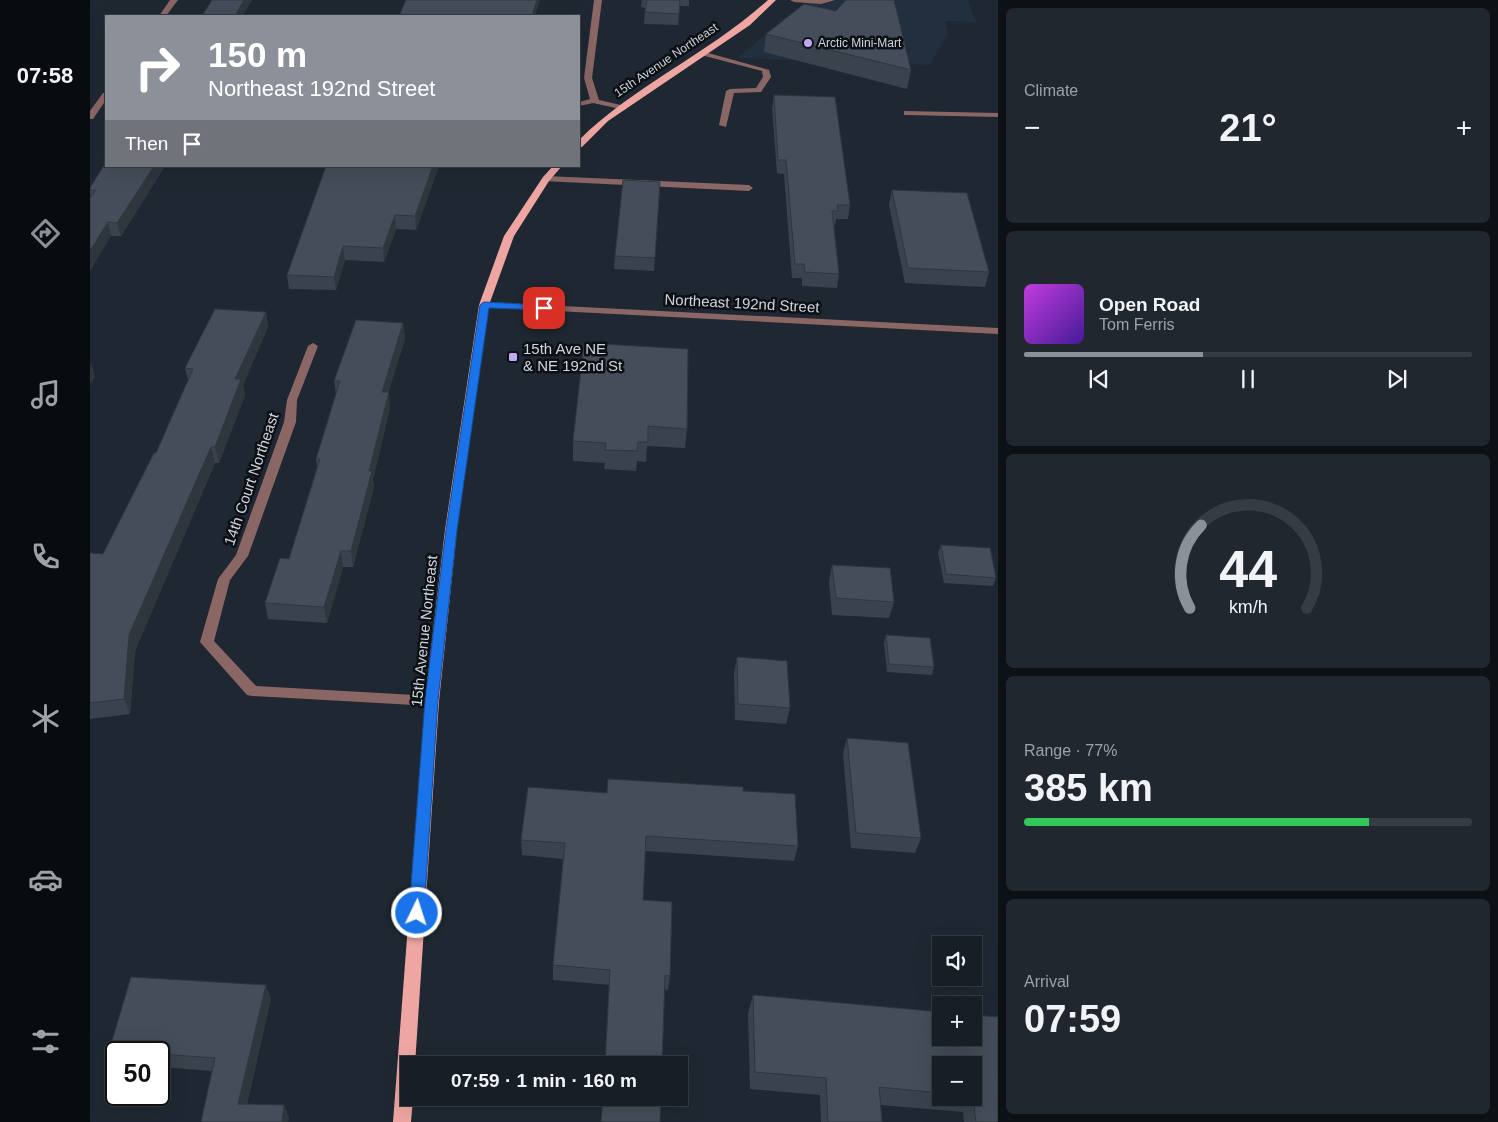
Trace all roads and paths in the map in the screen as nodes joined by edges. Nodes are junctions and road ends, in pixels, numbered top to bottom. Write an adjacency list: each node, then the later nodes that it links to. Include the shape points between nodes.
1 (174, 0): 6 (street)
2 (598, 0): 9 (street, via 588,78)
3 (772, 0): 7 (main road, 15th Avenue Northeast, via 747,23)
4 (794, 0): 5 (street)
5 (831, 0)
6 (163, 15)
7 (704, 53): 11 (main road, 15th Avenue Northeast); 15 (street, via 765,70 767,76 758,90 730,91)
8 (105, 95): 14 (street)
9 (595, 100): 10 (street); 11 (street)
10 (580, 104)
11 (622, 108): 16 (main road, 15th Avenue Northeast, via 605,119)
12 (907, 113): 13 (street)
13 (998, 116)
14 (90, 117)
15 (723, 125)
16 (580, 144)
17 (557, 167): 18 (main road, 15th Avenue Northeast)
18 (546, 179): 19 (street); 20 (main road, 15th Avenue Northeast, via 509,236)
19 (749, 188)
20 (484, 305): 21 (street, Northeast 192nd Street); 23 (main road, 15th Avenue Northeast, via 451,530)
21 (998, 331)
22 (313, 346): 23 (street, 14th Court Northeast, via 292,400 290,422 242,556 224,579 207,642 252,692)
23 (432, 700): 24 (main road, 15th Avenue Northeast)
24 (402, 1122)

